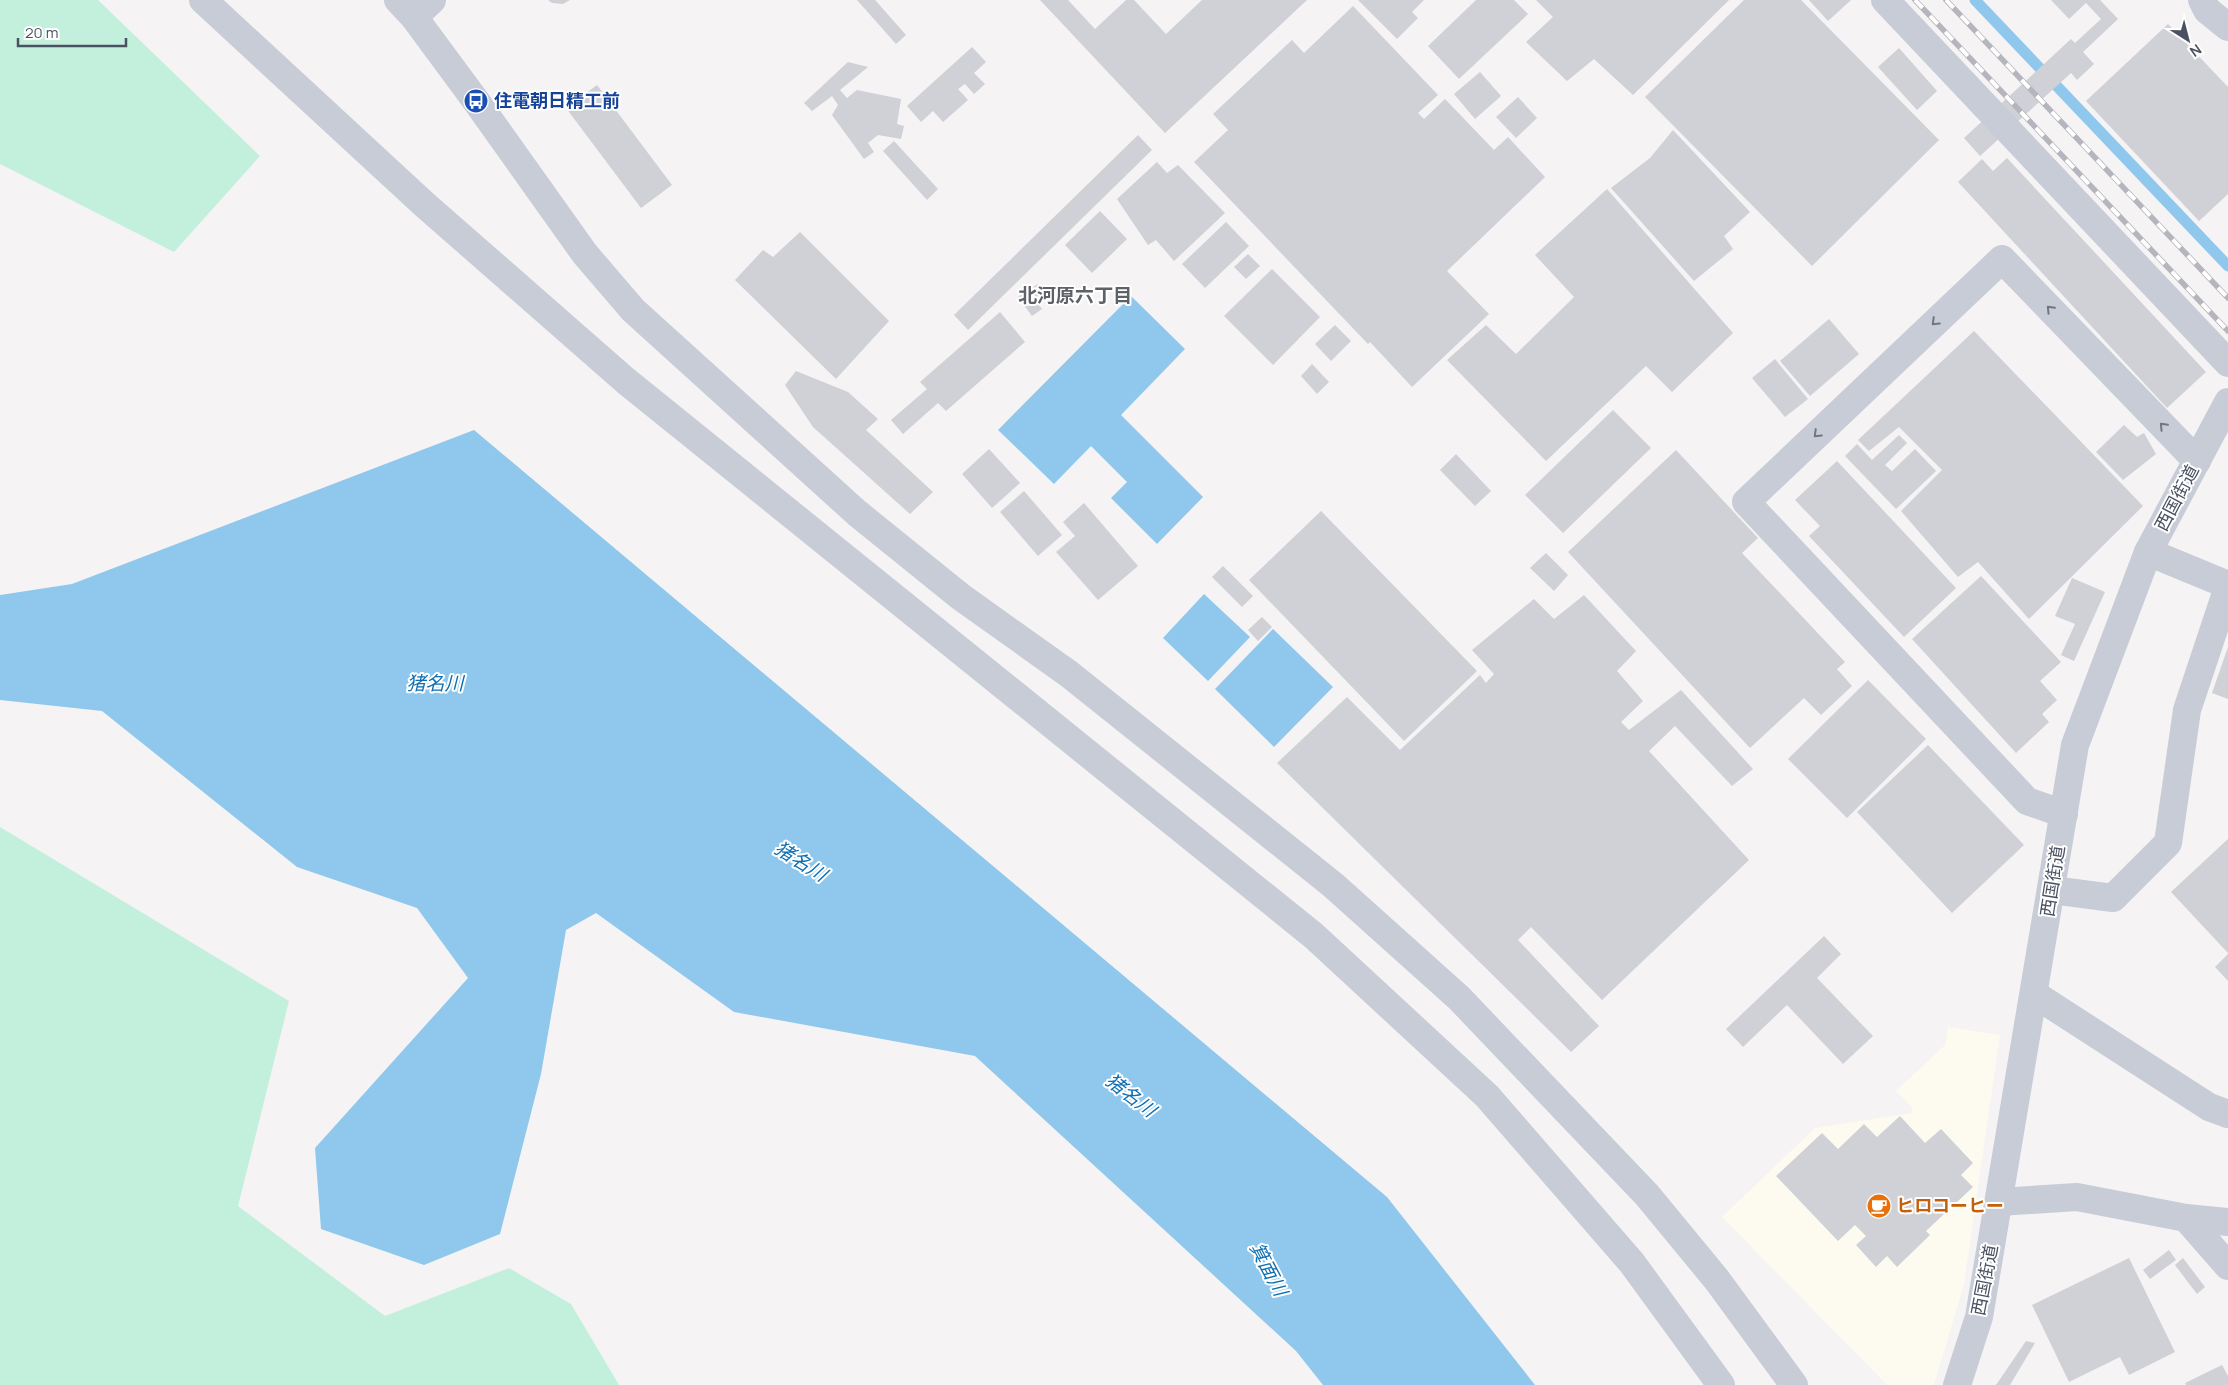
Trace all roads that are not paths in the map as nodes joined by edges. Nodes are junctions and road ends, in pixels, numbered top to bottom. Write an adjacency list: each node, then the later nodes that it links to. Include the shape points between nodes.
1 (203, 0): 19 (street, via 425,205 626,381 1314,936 1487,1096 1632,1263)
2 (1885, 0): 6 (street)
3 (2202, 0): 5 (street, via 2207,10)
4 (415, 6): 20 (street, via 585,254 634,310 857,512 961,597 1069,674 1333,884 1459,998 1647,1195 1717,1280)
5 (2228, 28)
6 (2228, 363)
7 (2228, 402): 8 (street, 西国街道)
8 (2197, 461): 9 (street, 西国街道); 11 (street, one-way to 11, via 2002,258 1746,502 2027,800)
9 (2148, 552): 10 (street); 11 (street, 西国街道, via 2075,745)
10 (2228, 586): 12 (street, via 2187,710 2168,843 2114,898)
11 (2064, 814): 12 (street, 西国街道)
12 (2052, 890): 13 (street, 西国街道)
13 (2034, 994): 14 (street, via 2209,1107); 15 (street, 西国街道)
14 (2228, 1114)
15 (1999, 1202): 16 (street, via 2076,1197); 21 (street, 西国街道, via 1979,1317)
16 (2186, 1218): 17 (street); 18 (street)
17 (2228, 1222)
18 (2228, 1266)
19 (1721, 1385)
20 (1794, 1385)
21 (1957, 1385)

